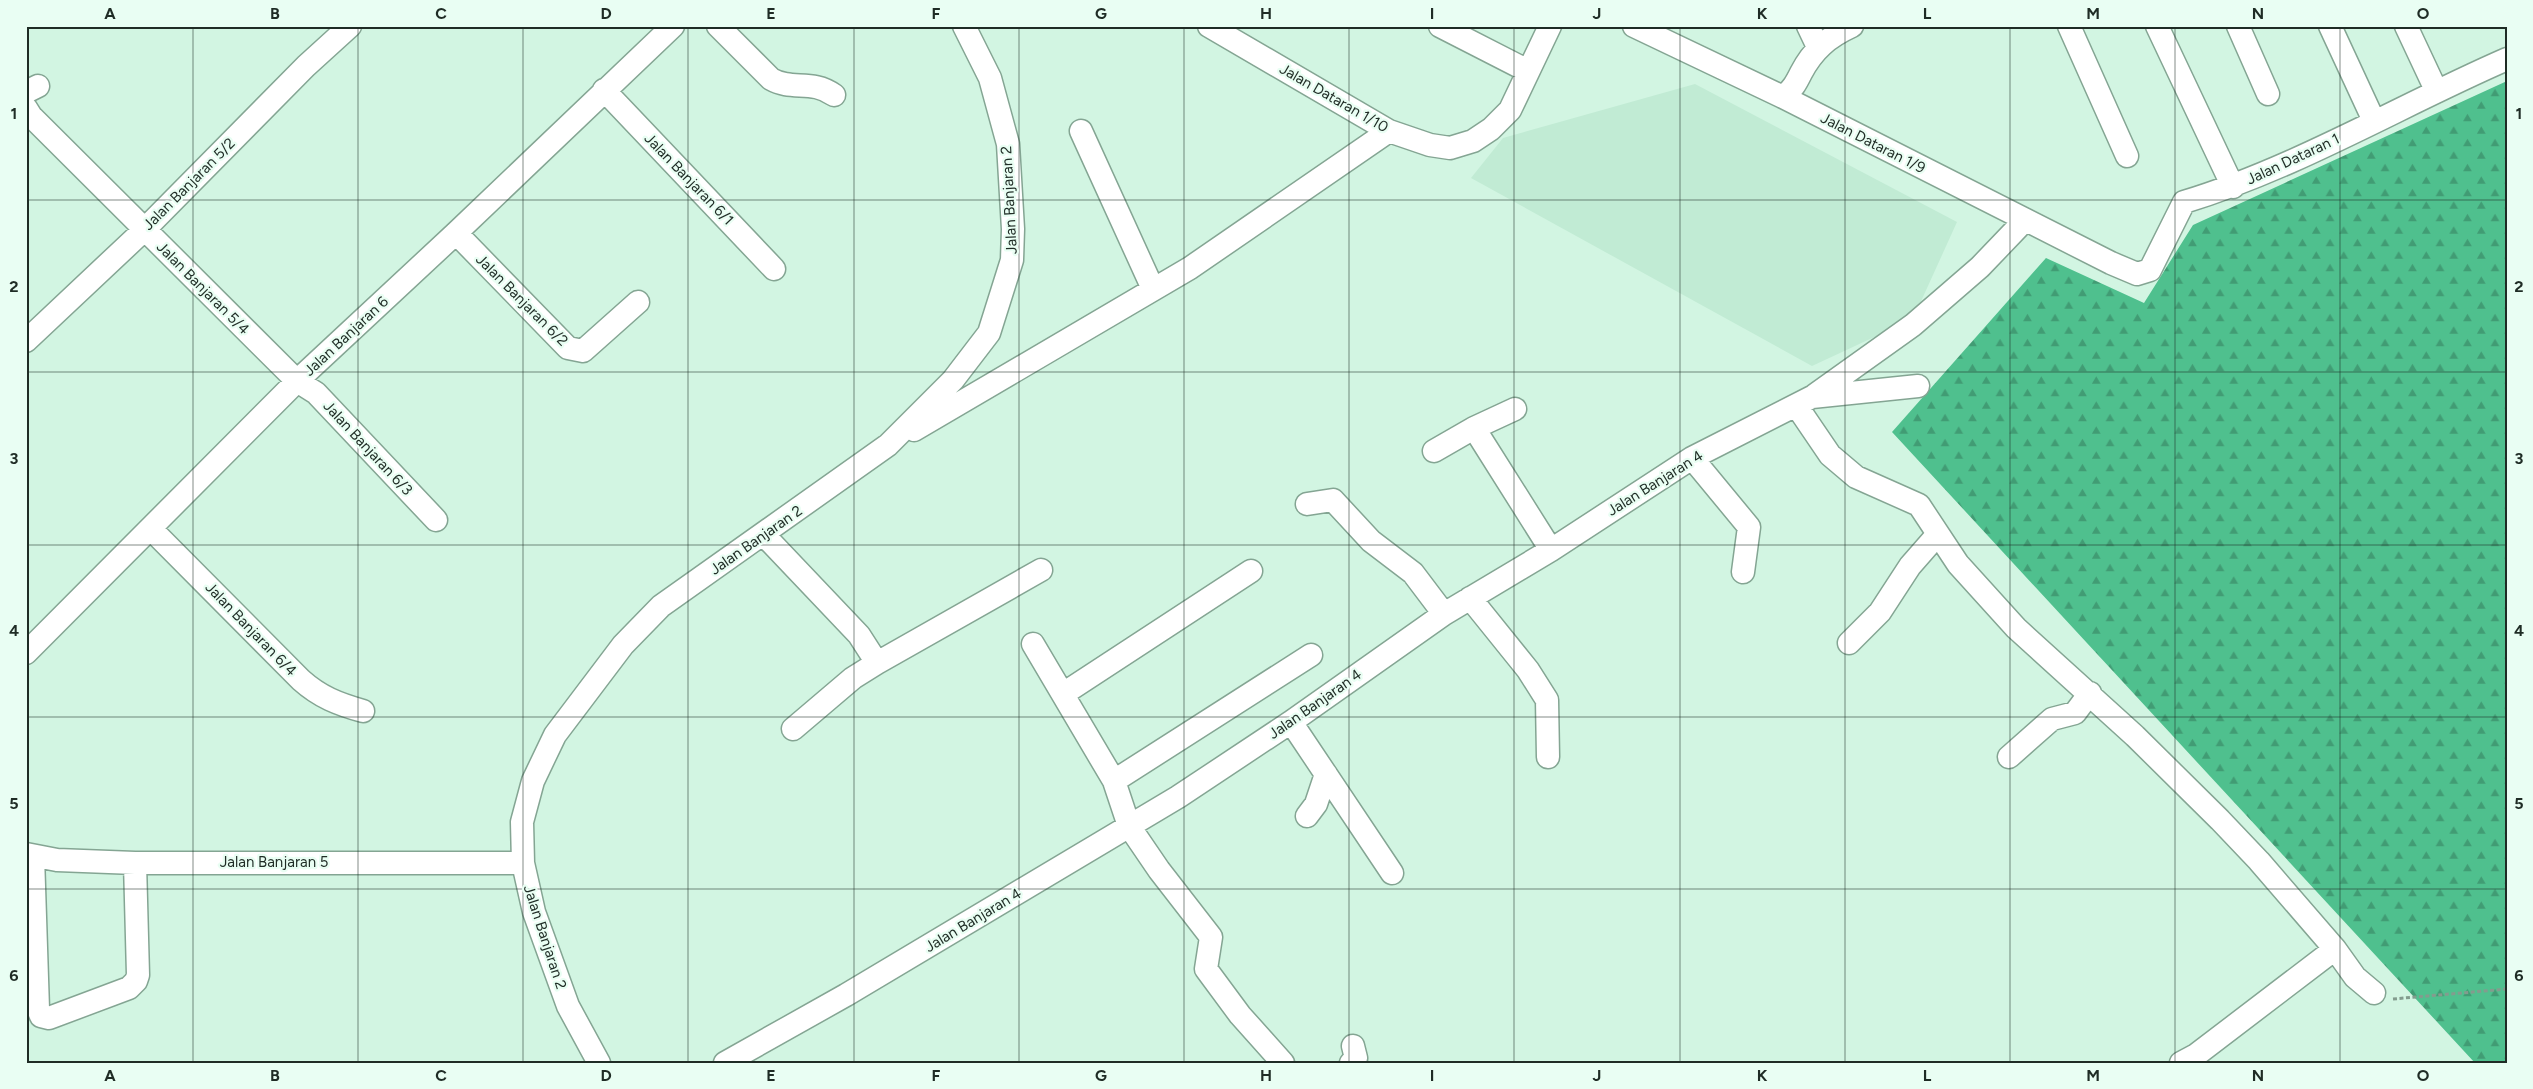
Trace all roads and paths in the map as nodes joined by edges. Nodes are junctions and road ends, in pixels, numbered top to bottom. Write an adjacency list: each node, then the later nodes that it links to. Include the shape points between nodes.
1 (350, 26): 31 (street, Jalan Banjaran 5/2)
2 (672, 26): 19 (street, Jalan Banjaran 6)
3 (718, 26): 22 (street, via 771,79 781,84 810,84)
4 (964, 26): 43 (street, Jalan Banjaran 2, via 990,78 1008,144 1012,260 989,333 953,380)
5 (1209, 26): 27 (street, Jalan Dataran 1/10)
6 (1440, 26): 18 (street)
7 (1550, 26): 18 (street, Jalan Dataran 1/10)
8 (1634, 26): 23 (street, Jalan Dataran 1/9)
9 (1808, 26): 16 (street)
10 (1852, 26): 16 (street, via 1833,34)
11 (2069, 26): 28 (street)
12 (2157, 26): 29 (street)
13 (2238, 26): 21 (street)
14 (2330, 26): 25 (street)
15 (2406, 26): 20 (street)
16 (1818, 47): 23 (street, via 1794,88)
17 (2507, 59): 20 (street, Jalan Dataran 1)
18 (1528, 71): 27 (street, Jalan Dataran 1/10, via 1510,110 1473,141 1450,148)
19 (604, 90): 32 (street, Jalan Banjaran 6); 34 (street, Jalan Banjaran 6/1)
20 (2436, 90): 25 (street, Jalan Dataran 1)
21 (2268, 94)
22 (834, 95)
23 (1783, 97): 30 (street, Jalan Dataran 1/9)
24 (26, 108): 31 (street, Jalan Banjaran 5/4)
25 (2374, 121): 29 (street, Jalan Dataran 1)
26 (1081, 131): 35 (street)
27 (1388, 131): 35 (street, via 1190,268)
28 (2127, 156)
29 (2233, 187): 33 (street, Jalan Dataran 1, via 2184,202 2150,270 2137,274)
30 (2025, 220): 33 (street, Jalan Dataran 1/9); 40 (street, via 1980,267 1913,325)
31 (144, 230): 37 (street, Jalan Banjaran 5/2); 38 (street, Jalan Banjaran 5/4)
32 (456, 234): 36 (street, Jalan Banjaran 6/2, via 568,348 583,351); 38 (street, Jalan Banjaran 6)
33 (2111, 263)
34 (774, 269)
35 (1153, 289): 43 (street)
36 (638, 302)
37 (26, 341)
38 (297, 381): 47 (street, Jalan Banjaran 6/3, via 316,393); 48 (street, Jalan Banjaran 6)
39 (1918, 386): 40 (street, Jalan Banjaran 4)
40 (1804, 401): 45 (street, Jalan Banjaran 4); 49 (street, via 1830,455 1856,478 1919,505)
41 (1515, 409): 42 (street)
42 (1474, 428): 44 (street); 51 (street)
43 (888, 446): 50 (street, Jalan Banjaran 2)
44 (1434, 451)
45 (1692, 458): 51 (street, Jalan Banjaran 4); 54 (street, via 1749,527)
46 (1307, 504): 56 (street, via 1333,500 1371,541 1413,573)
47 (436, 520)
48 (151, 529): 59 (street, Jalan Banjaran 6); 64 (street, Jalan Banjaran 6/4, via 301,680 333,702)
49 (1938, 534): 57 (street, via 1910,566 1880,612); 62 (street, via 1958,564 2016,628)
50 (764, 535): 61 (street, via 859,635); 75 (street, Jalan Banjaran 2, via 661,606 623,644 555,735 533,781 522,822)
51 (1551, 550): 55 (street, Jalan Banjaran 4)
52 (1041, 570): 61 (street)
53 (1251, 571): 63 (street)
54 (1744, 572)
55 (1470, 598): 56 (street, Jalan Banjaran 4); 68 (street, via 1528,670 1547,700)
56 (1444, 614): 65 (street, Jalan Banjaran 4)
57 (1849, 643)
58 (1033, 644): 63 (street)
59 (26, 653)
60 (1311, 655): 70 (street)
61 (878, 663): 66 (street, via 854,678)
62 (2090, 693): 67 (street, via 2075,712 2052,719); 77 (street, via 2220,820)
63 (1063, 694): 70 (street)
64 (363, 711)
65 (1291, 722): 69 (street); 72 (street, Jalan Banjaran 4)
66 (793, 729)
67 (2009, 756)
68 (1548, 757)
69 (1326, 774): 71 (street, via 1316,804); 76 (street)
70 (1114, 781): 72 (street)
71 (1307, 816)
72 (1129, 826): 81 (street, Jalan Banjaran 4, via 846,995); 82 (street, via 1211,937 1206,969 1240,1015)
73 (30, 855): 74 (street, Jalan Banjaran 5, via 57,860); 74 (street, via 38,1009 41,1016 49,1018 129,988 136,982)
74 (135, 863): 75 (street, Jalan Banjaran 5)
75 (523, 863): 80 (street, Jalan Banjaran 2, via 534,912 568,1006)
76 (1392, 873)
77 (2335, 949): 79 (street, via 2354,977); 83 (street)
78 (2507, 989): 79 (path, via 2394,999)
79 (2374, 993)
80 (600, 1063)
81 (725, 1063)
82 (1283, 1063)
83 (2181, 1063)

